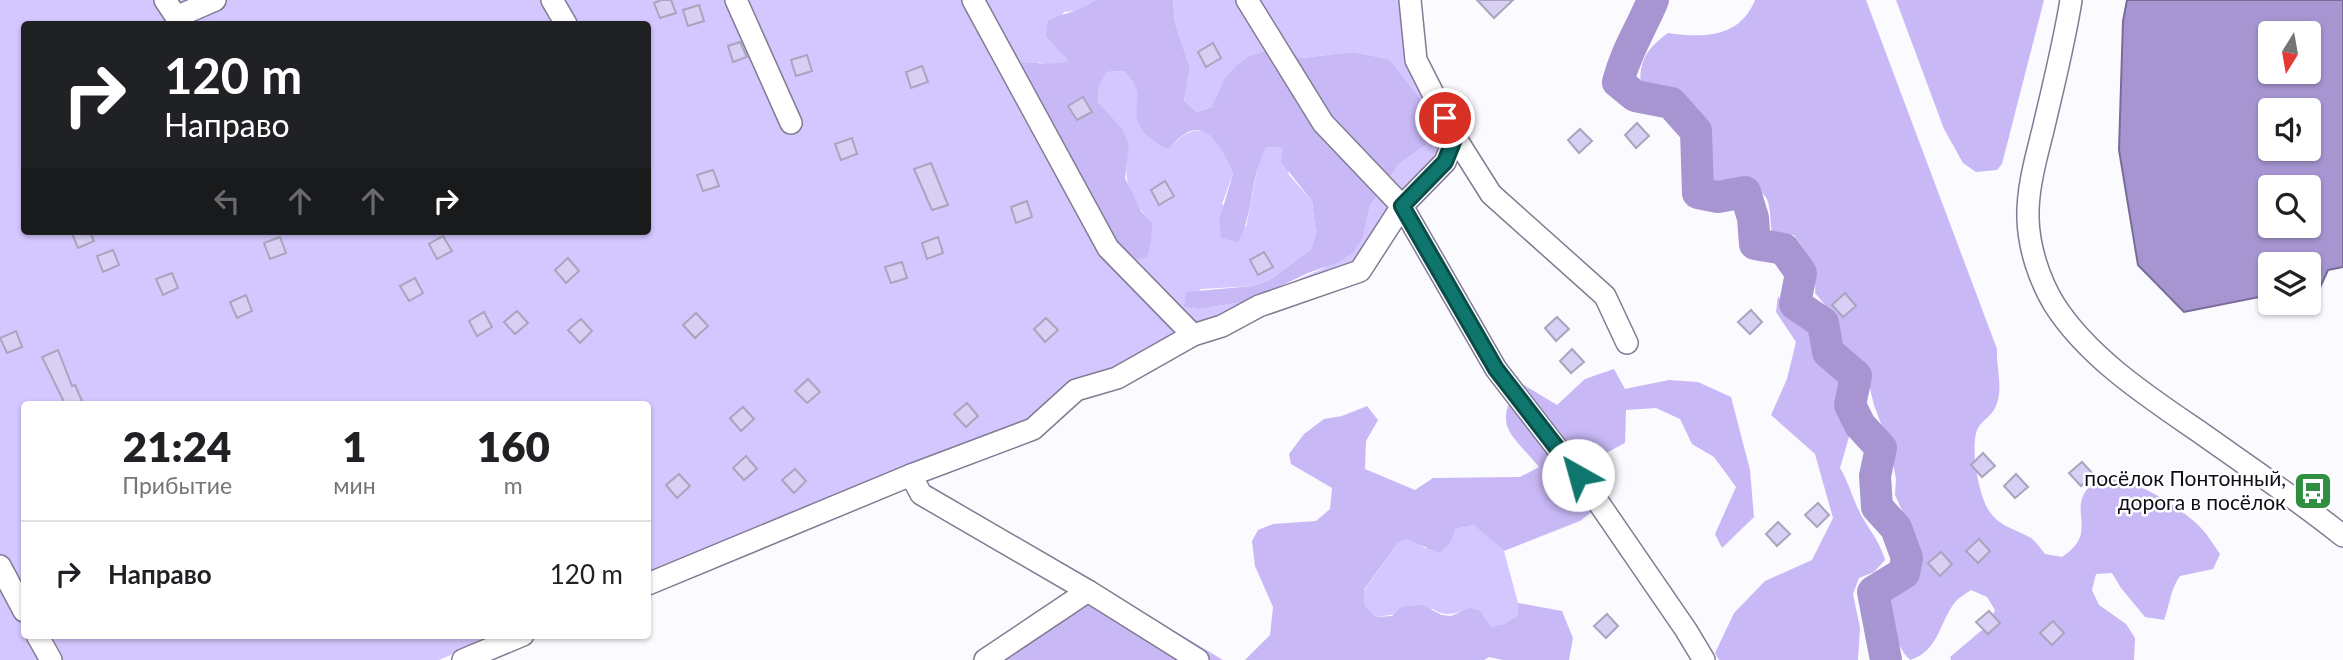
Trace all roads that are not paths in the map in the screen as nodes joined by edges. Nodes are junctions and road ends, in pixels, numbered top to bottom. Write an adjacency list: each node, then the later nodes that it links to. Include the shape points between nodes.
1 (215, 0): 8 (street)
2 (552, 0): 9 (street)
3 (736, 0): 10 (street)
4 (973, 0): 13 (street, via 1108,248)
5 (1247, 0): 12 (street, via 1324,123)
6 (1410, 0): 11 (street, via 1416,60)
7 (2071, 0): 16 (street, via 2028,217 2031,247 2050,296 2107,363)
8 (174, 14)
9 (564, 21)
10 (791, 123)
11 (1455, 137): 12 (street, via 1445,162); 14 (street, via 1491,194 1605,296)
12 (1402, 206): 13 (street, via 1360,271 1259,306); 27 (street, via 1496,369 1594,496)
13 (1194, 335): 15 (street, via 1117,378 1076,390 1033,429)
14 (1627, 344)
15 (911, 475): 18 (street); 19 (street, via 921,494)
16 (2343, 536)
17 (0, 566): 20 (street)
18 (651, 583)
19 (1088, 591): 25 (street); 26 (street)
20 (21, 605)
21 (39, 639): 23 (street)
22 (513, 639): 24 (street)
23 (51, 660)
24 (463, 660)
25 (985, 660)
26 (1198, 660)
27 (1704, 660)

